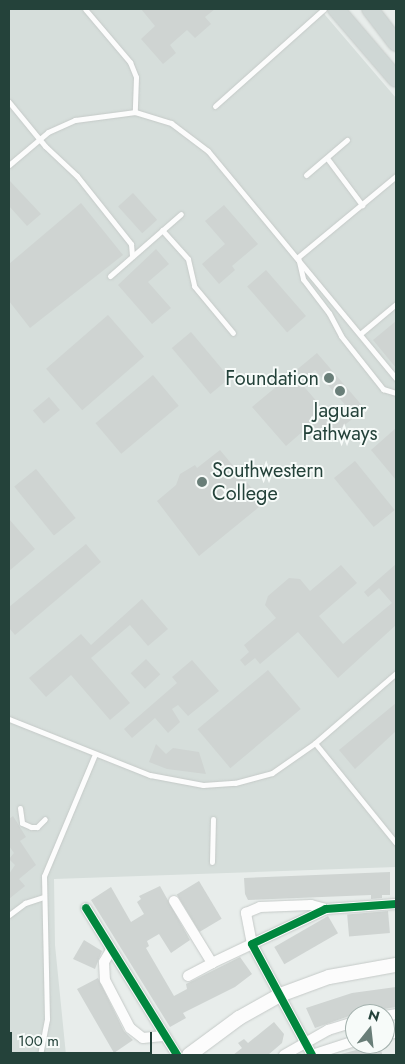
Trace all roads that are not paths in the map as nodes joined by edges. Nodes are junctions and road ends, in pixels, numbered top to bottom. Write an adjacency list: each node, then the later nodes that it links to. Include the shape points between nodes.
1 (85, 9): 9 (lane, via 130,62 136,77)
2 (324, 9): 8 (lane)
3 (336, 9): 6 (main road)
4 (370, 9): 5 (main road)
5 (396, 43)
6 (396, 79)
7 (9, 102): 10 (lane)
8 (216, 106)
9 (135, 112): 10 (lane, via 75,120); 20 (lane, via 171,123 208,151)
10 (40, 139): 13 (lane); 19 (lane, via 77,176 131,244)
11 (347, 140): 12 (lane)
12 (327, 158): 14 (lane); 16 (lane)
13 (9, 164)
14 (306, 175)
15 (396, 176): 16 (lane)
16 (362, 205): 20 (lane)
17 (181, 214): 18 (lane)
18 (162, 230): 19 (lane); 23 (lane, via 188,260 194,286)
19 (132, 256): 21 (lane)
20 (298, 257): 24 (lane); 26 (lane, via 303,279 329,313 341,336 383,389)
21 (110, 276)
22 (396, 304): 24 (lane)
23 (233, 333)
24 (360, 334): 25 (lane)
25 (396, 378)
26 (396, 393)
27 (396, 673): 29 (lane)
28 (9, 719): 30 (lane)
29 (315, 743): 30 (lane, via 272,773 218,785 150,775); 34 (lane)
30 (96, 754): 36 (lane, via 44,876)
31 (20, 808): 32 (lane, via 22,823 32,827)
32 (45, 819)
33 (212, 819): 35 (lane)
34 (396, 843)
35 (212, 862)
36 (43, 897): 41 (lane, via 25,903); 52 (lane, via 47,1020)
37 (174, 901): 44 (street)
38 (396, 904): 40 (street)
39 (86, 908): 43 (street)
40 (326, 909): 42 (street); 42 (street, via 311,905 260,907 246,913)
41 (9, 915)
42 (252, 944): 44 (street); 47 (street)
43 (111, 950): 49 (street); 49 (street, via 104,962 105,980 130,1028 143,1038)
44 (212, 963): 46 (street)
45 (396, 965): 47 (street, via 328,977)
46 (188, 976)
47 (280, 995): 50 (street); 54 (street, via 239,1018)
48 (345, 1026): 50 (street)
49 (163, 1036): 53 (street)
50 (305, 1042): 55 (street); 56 (street)
51 (345, 1044): 56 (street)
52 (40, 1055)
53 (177, 1055)
54 (189, 1055)
55 (284, 1055)
56 (312, 1055)

